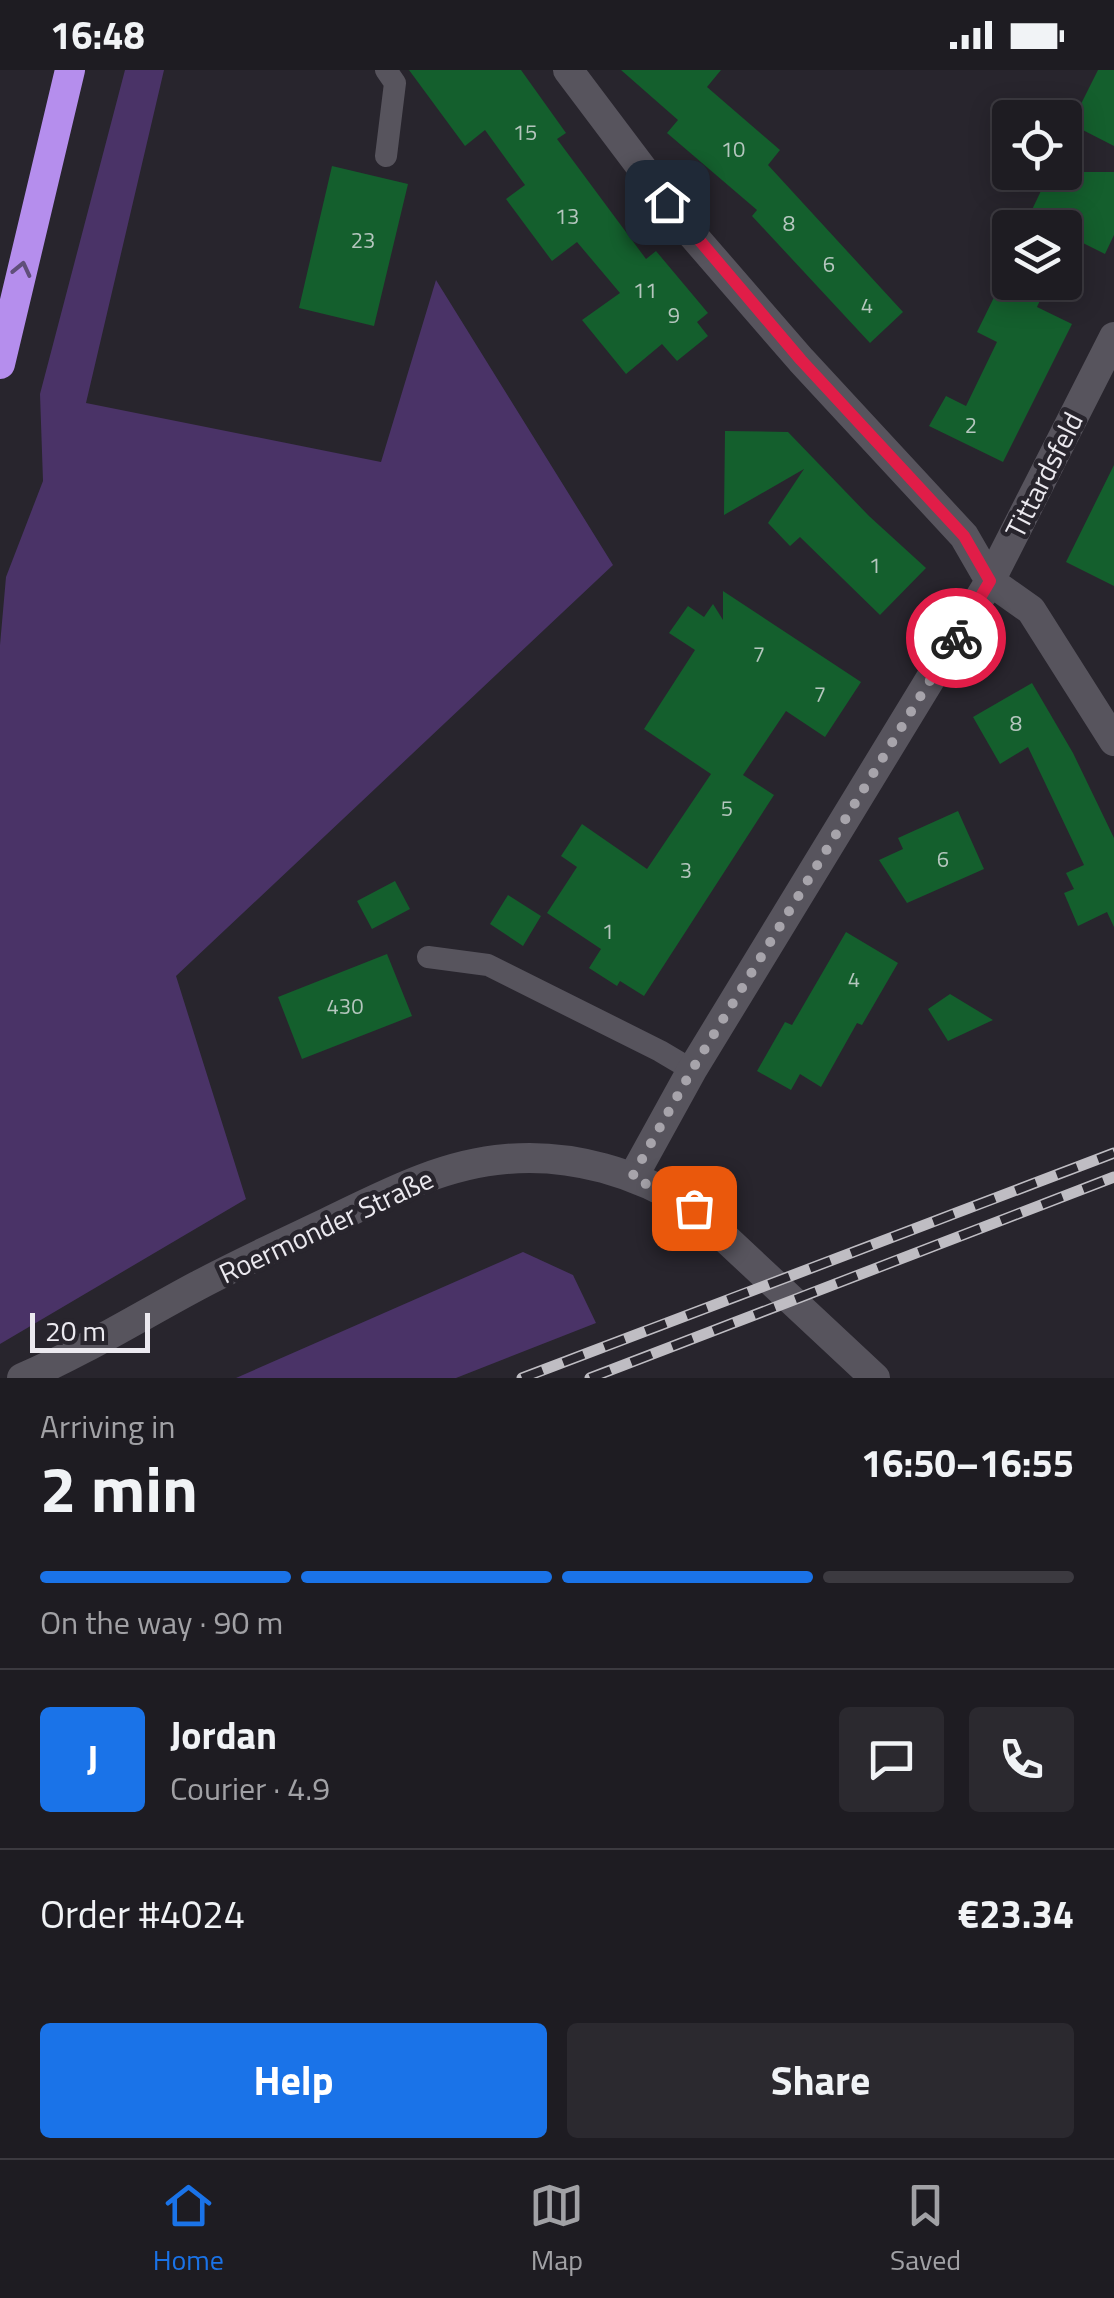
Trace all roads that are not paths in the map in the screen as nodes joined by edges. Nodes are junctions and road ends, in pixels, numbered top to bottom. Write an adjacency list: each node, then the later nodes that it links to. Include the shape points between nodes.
1 (70, 70): 6 (highway, one-way to 1)
2 (386, 70): 4 (lane, via 394,83)
3 (568, 70): 7 (street, via 690,232 964,536)
4 (386, 156)
5 (1114, 337): 7 (street, Tittardsfeld)
6 (0, 364)
7 (990, 581): 8 (street, via 1031,610); 10 (street, Tittardsfeld)
8 (1114, 741)
9 (428, 957): 10 (lane, via 488,964)
10 (692, 1070): 11 (street, Tittardsfeld)
11 (632, 1177): 12 (street, Roermonder Straße, via 569,1159 505,1158 451,1169 218,1275); 13 (street, Roermonder Straße, via 694,1208)
12 (22, 1378)
13 (874, 1378)

